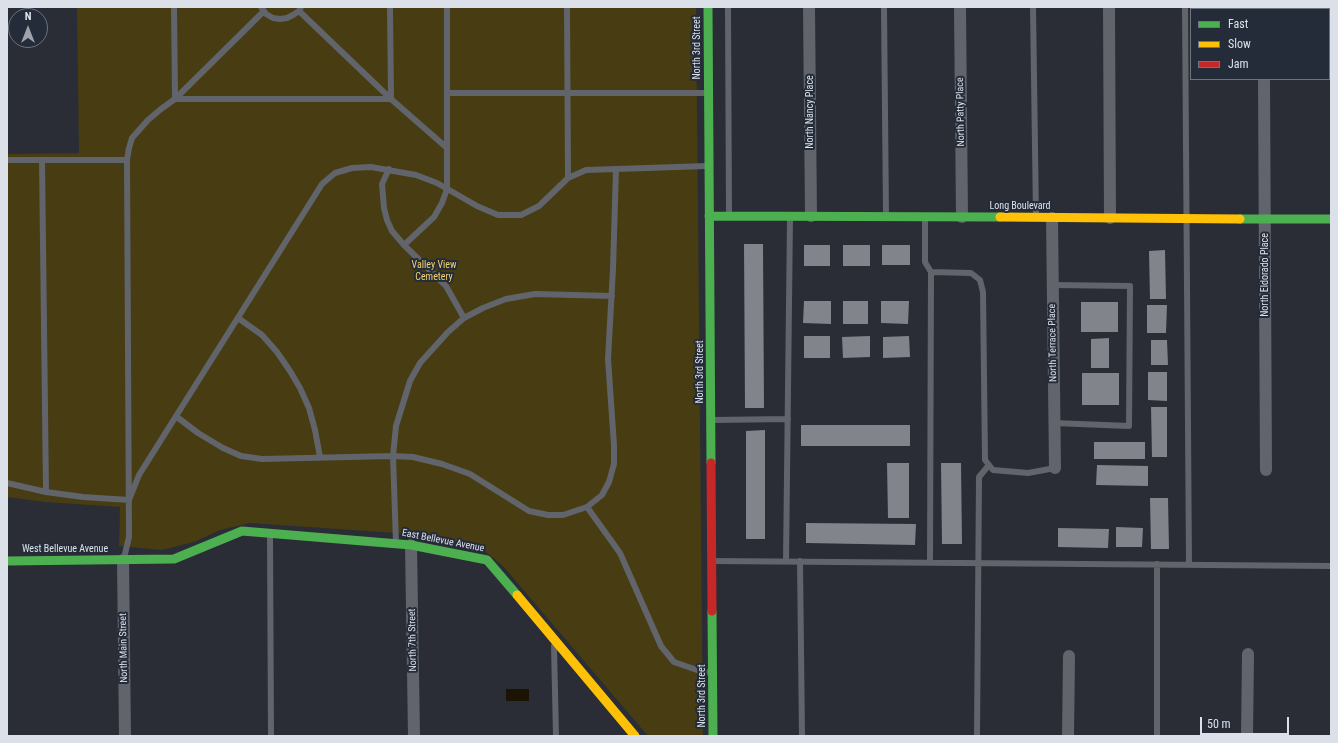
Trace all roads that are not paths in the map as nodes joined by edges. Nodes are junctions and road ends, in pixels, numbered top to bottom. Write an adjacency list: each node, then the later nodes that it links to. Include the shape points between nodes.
1 (174, 7): 19 (lane)
2 (390, 7): 20 (lane)
3 (447, 7): 16 (lane)
4 (567, 7): 18 (lane)
5 (708, 7): 17 (street, North 3rd Street)
6 (728, 7): 31 (lane)
7 (809, 7): 33 (street, North Nancy Place)
8 (884, 7): 34 (lane)
9 (960, 7): 36 (street, North Patty Place)
10 (1033, 7): 37 (lane)
11 (1108, 7): 39 (street)
12 (1185, 7): 40 (lane)
13 (262, 9): 14 (lane, via 273,18 280,19 287,18); 19 (lane)
14 (300, 9): 20 (lane)
15 (1264, 80): 41 (street, North Eldorado Place)
16 (447, 93): 18 (lane); 21 (lane)
17 (708, 93): 18 (lane); 25 (street, North 3rd Street)
18 (568, 94): 28 (lane)
19 (175, 98): 20 (lane); 24 (lane, via 148,120 132,138)
20 (391, 98): 21 (lane)
21 (447, 148): 29 (lane)
22 (7, 160): 23 (lane)
23 (42, 160): 24 (lane); 59 (lane)
24 (127, 160): 60 (lane)
25 (709, 166): 27 (lane); 30 (street, North 3rd Street)
26 (389, 169): 29 (lane, via 416,175); 43 (lane, via 382,184 384,208 392,231); 47 (lane, via 352,168 335,173 322,184)
27 (616, 169): 28 (lane, via 586,170); 46 (lane)
28 (568, 178): 29 (lane, via 539,206 521,215 498,215)
29 (446, 189): 43 (lane, via 434,217)
30 (709, 216): 31 (street, Long Boulevard); 51 (street, North 3rd Street)
31 (729, 216): 32 (street, Long Boulevard)
32 (790, 216): 33 (street, Long Boulevard); 50 (lane)
33 (811, 216): 34 (street, Long Boulevard)
34 (886, 217): 35 (street, Long Boulevard)
35 (925, 217): 36 (street, Long Boulevard); 44 (lane, via 924,262)
36 (962, 217): 37 (street, Long Boulevard)
37 (1036, 218): 38 (street, Long Boulevard)
38 (1052, 218): 39 (street, Long Boulevard); 45 (street, North Terrace Place)
39 (1110, 218): 40 (street, Long Boulevard)
40 (1186, 218): 41 (street, Long Boulevard); 73 (lane)
41 (1265, 219): 42 (street, Long Boulevard); 57 (street, North Eldorado Place)
42 (1331, 219)
43 (404, 245): 48 (lane, via 446,286)
44 (931, 272): 55 (lane, via 971,273 980,280 983,292 986,460); 70 (lane)
45 (1053, 285): 52 (street, North Terrace Place); 52 (lane, via 1130,286 1129,426)
46 (612, 296): 48 (lane, via 535,294 506,299); 61 (lane, via 608,359 614,464 602,495)
47 (238, 318): 49 (lane); 54 (lane, via 262,335 290,371 309,408)
48 (464, 318): 53 (lane, via 420,363 410,381 396,426)
49 (176, 417): 54 (lane, via 217,445 241,456 262,459); 60 (lane, via 139,475)
50 (788, 419): 51 (lane); 68 (lane)
51 (711, 420): 67 (street, North 3rd Street)
52 (1054, 424): 56 (street, North Terrace Place)
53 (393, 456): 54 (lane); 61 (lane, via 413,457 470,474 529,511 562,515); 63 (lane)
54 (320, 457)
55 (989, 466): 56 (lane, via 993,470 1028,473); 71 (lane, via 979,477)
56 (1055, 468)
57 (1266, 470)
58 (7, 483): 59 (lane)
59 (46, 492): 60 (lane)
60 (129, 500): 66 (lane, via 129,537)
61 (587, 507): 78 (lane, via 620,553 661,646 674,662)
62 (270, 533): 63 (street, East Bellevue Avenue); 66 (street, East Bellevue Avenue, via 242,531 174,559); 80 (lane)
63 (396, 544): 64 (street, East Bellevue Avenue)
64 (411, 545): 75 (street, East Bellevue Avenue, via 487,560); 81 (street, North 7th Street)
65 (7, 560): 66 (street, West Bellevue Avenue)
66 (123, 560): 79 (street, North Main Street)
67 (712, 560): 68 (lane); 78 (street, North 3rd Street)
68 (786, 561): 69 (lane)
69 (800, 561): 70 (lane); 85 (lane)
70 (930, 562): 71 (lane)
71 (979, 563): 72 (lane); 86 (lane)
72 (1157, 564): 73 (lane); 88 (lane)
73 (1189, 564): 74 (lane)
74 (1331, 566)
75 (553, 639): 82 (lane); 83 (street, East Bellevue Avenue)
76 (1248, 654): 89 (street)
77 (1069, 656): 87 (street)
78 (713, 673): 84 (street, North 3rd Street)
79 (125, 736)
80 (271, 736)
81 (414, 736)
82 (556, 736)
83 (635, 736)
84 (713, 736)
85 (802, 736)
86 (977, 736)
87 (1068, 736)
88 (1157, 736)
89 (1247, 736)

